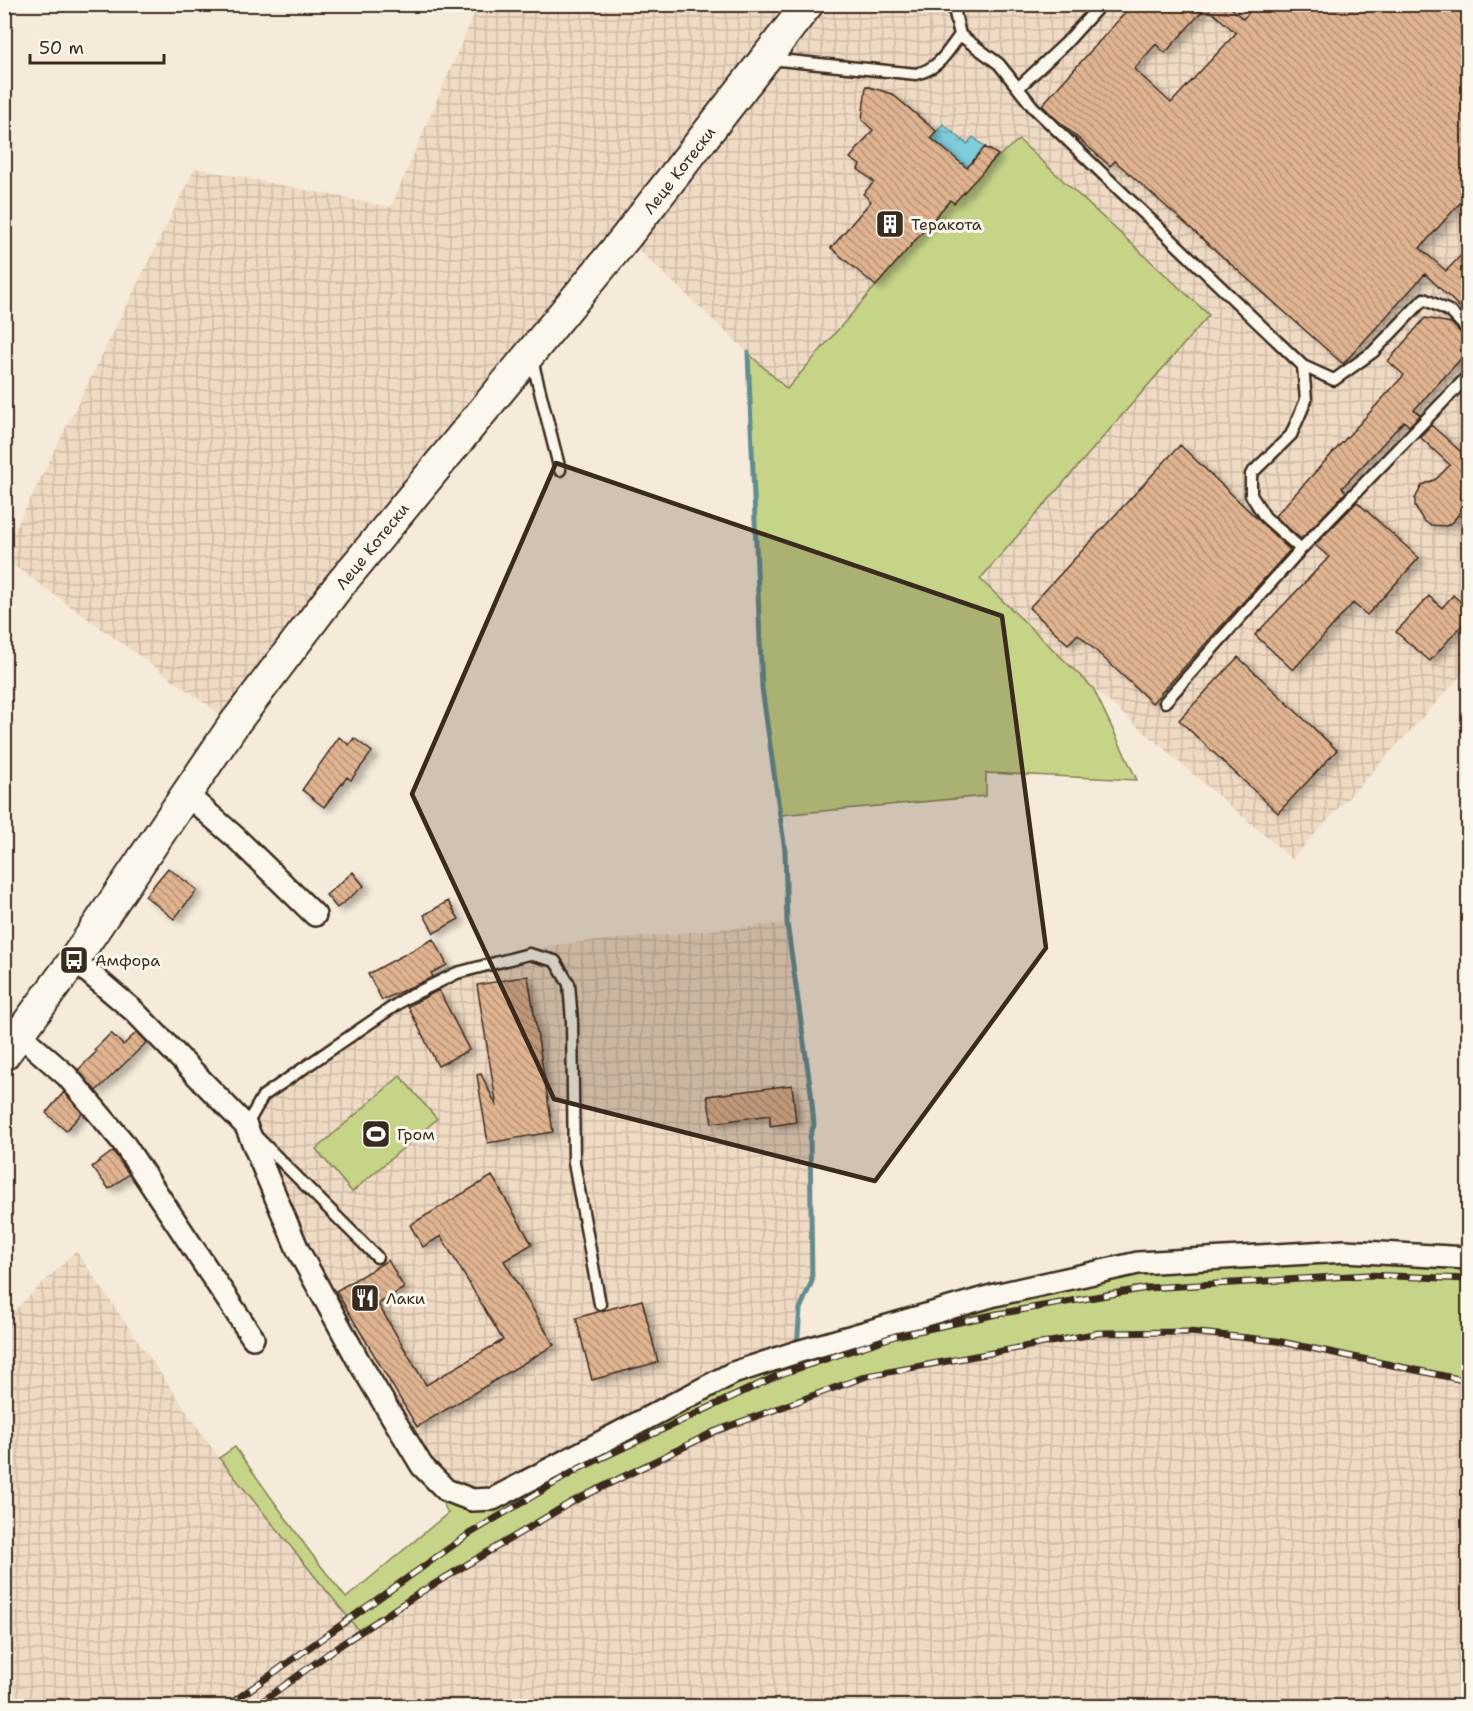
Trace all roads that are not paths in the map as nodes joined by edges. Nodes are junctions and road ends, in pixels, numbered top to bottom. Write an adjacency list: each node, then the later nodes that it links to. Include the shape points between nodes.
1 (808, 4): 5 (main road, Леце Котески)
2 (953, 4): 4 (lane)
3 (1101, 4): 6 (lane)
4 (960, 35): 5 (lane, via 936,66 916,74); 6 (lane, via 999,64)
5 (767, 59): 8 (main road, Леце Котески)
6 (1018, 88): 9 (lane, via 1033,107)
7 (1468, 330): 9 (lane, via 1451,312 1424,299 1373,351 1334,380)
8 (533, 350): 11 (lane); 14 (main road, Леце Котески, via 338,587)
9 (1303, 366): 12 (lane, via 1306,400 1291,435 1251,474 1251,495 1264,517)
10 (1468, 376): 12 (lane)
11 (560, 470)
12 (1301, 549): 13 (lane)
13 (1165, 702)
14 (186, 794): 15 (street); 16 (main road, Леце Котески)
15 (315, 915)
16 (74, 960): 17 (main road, Леце Котески); 18 (street, via 134,1011)
17 (12, 1044): 22 (street, via 67,1076 122,1141)
18 (246, 1126): 19 (lane); 20 (street, via 298,1250 401,1433 422,1466 446,1490 472,1500 493,1499 733,1373 995,1295 1138,1263 1345,1251); 21 (lane, via 263,1096 406,998 458,973 529,954 555,961 569,984 574,1163)
19 (377, 1257)
20 (1468, 1258)
21 (600, 1304)
22 (253, 1338)

